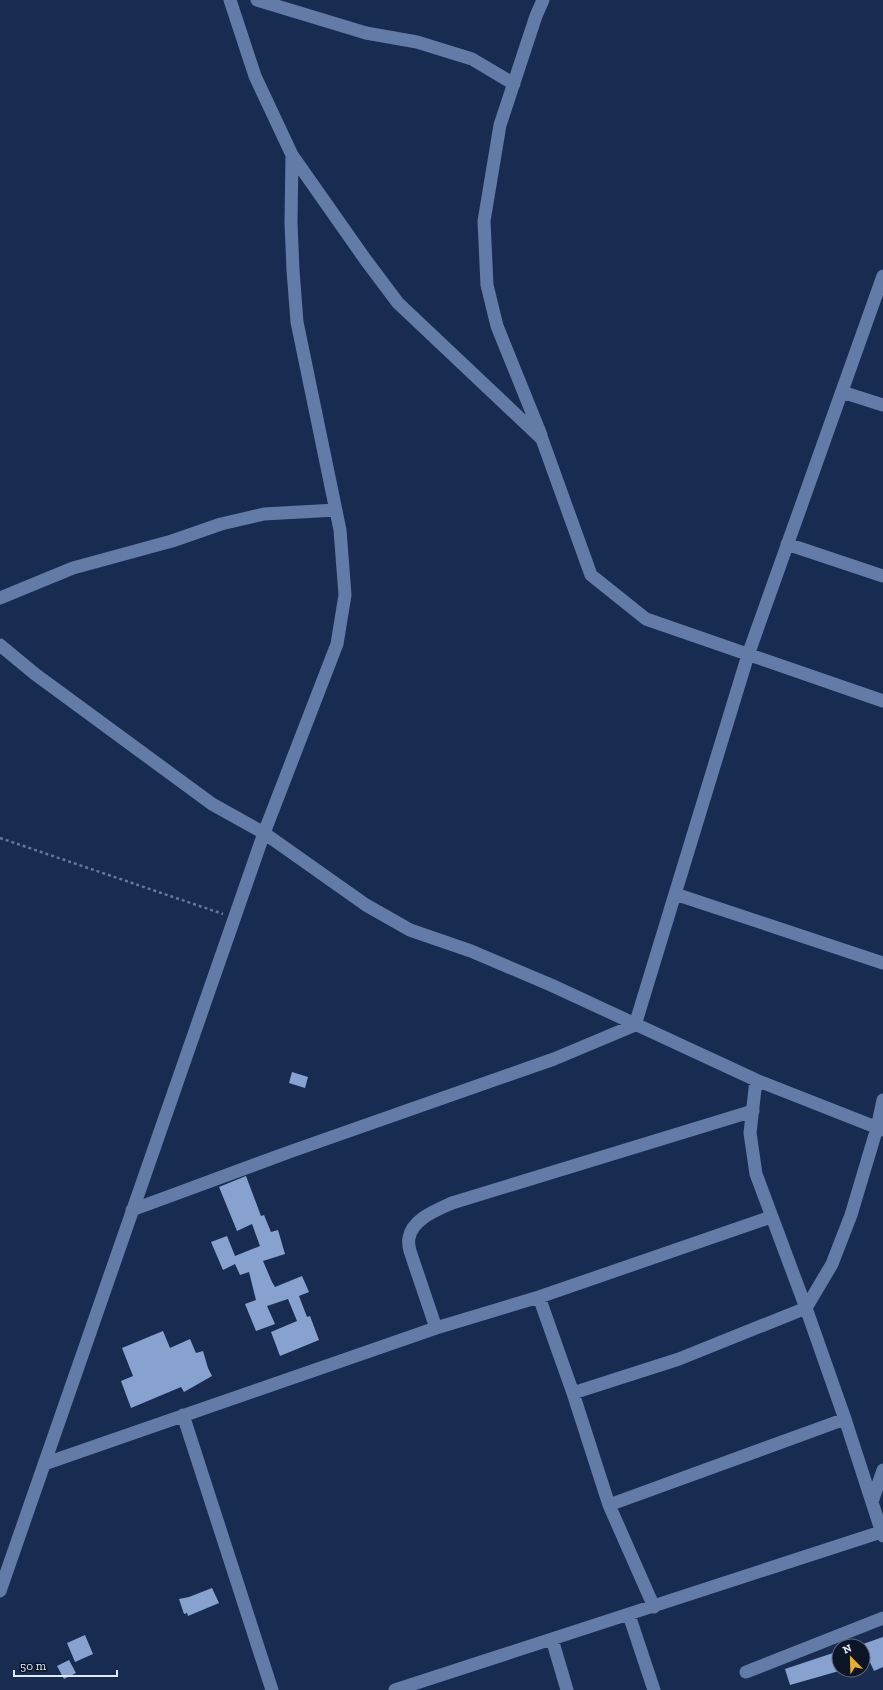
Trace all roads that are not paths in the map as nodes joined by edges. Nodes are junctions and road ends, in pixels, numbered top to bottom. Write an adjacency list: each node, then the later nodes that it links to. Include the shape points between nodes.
1 (230, 0): 5 (street, via 255,76)
2 (257, 0): 4 (street, via 366,33 418,42 472,59)
3 (543, 0): 4 (street)
4 (514, 84): 9 (street, via 500,125 484,221 487,285 497,326)
5 (292, 154): 9 (street, via 398,303); 10 (street, via 292,239 297,322)
6 (883, 276): 7 (street)
7 (842, 392): 8 (street); 11 (street)
8 (883, 405)
9 (542, 439): 15 (street, via 591,575 646,619)
10 (336, 510): 13 (street, via 264,514 221,524 172,541 73,568); 17 (street, via 345,595 337,644)
11 (788, 544): 12 (street); 15 (street)
12 (883, 576)
13 (0, 598)
14 (0, 646): 17 (street, via 212,804)
15 (748, 655): 16 (street); 18 (street)
16 (883, 701)
17 (264, 833): 20 (street, via 366,905 410,930 471,951); 25 (street)
18 (675, 894): 19 (street); 20 (street)
19 (883, 963)
20 (635, 1024): 21 (street); 25 (street, via 554,1059 299,1148)
21 (756, 1080): 23 (street); 24 (street)
22 (883, 1100): 24 (street)
23 (753, 1111): 26 (street, via 750,1132 756,1174); 29 (street, via 452,1203 428,1216 414,1226 409,1238 410,1250)
24 (880, 1129): 28 (street, via 832,1264)
25 (132, 1210): 33 (street)
26 (771, 1217): 27 (street); 28 (street)
27 (539, 1297): 29 (street); 30 (street)
28 (806, 1308): 30 (street, via 679,1358); 32 (street)
29 (436, 1328): 31 (street)
30 (573, 1393): 36 (street)
31 (183, 1416): 33 (street); 44 (street)
32 (845, 1419): 35 (street); 36 (street)
33 (44, 1464): 38 (street)
34 (883, 1470): 35 (street)
35 (872, 1502): 37 (street)
36 (609, 1505): 39 (street)
37 (882, 1534): 39 (street)
38 (0, 1591)
39 (654, 1607): 40 (street)
40 (629, 1615): 42 (street); 47 (street)
41 (883, 1618): 43 (street)
42 (552, 1639): 45 (street); 46 (street)
43 (746, 1672)
44 (272, 1690)
45 (395, 1690)
46 (567, 1690)
47 (654, 1690)

